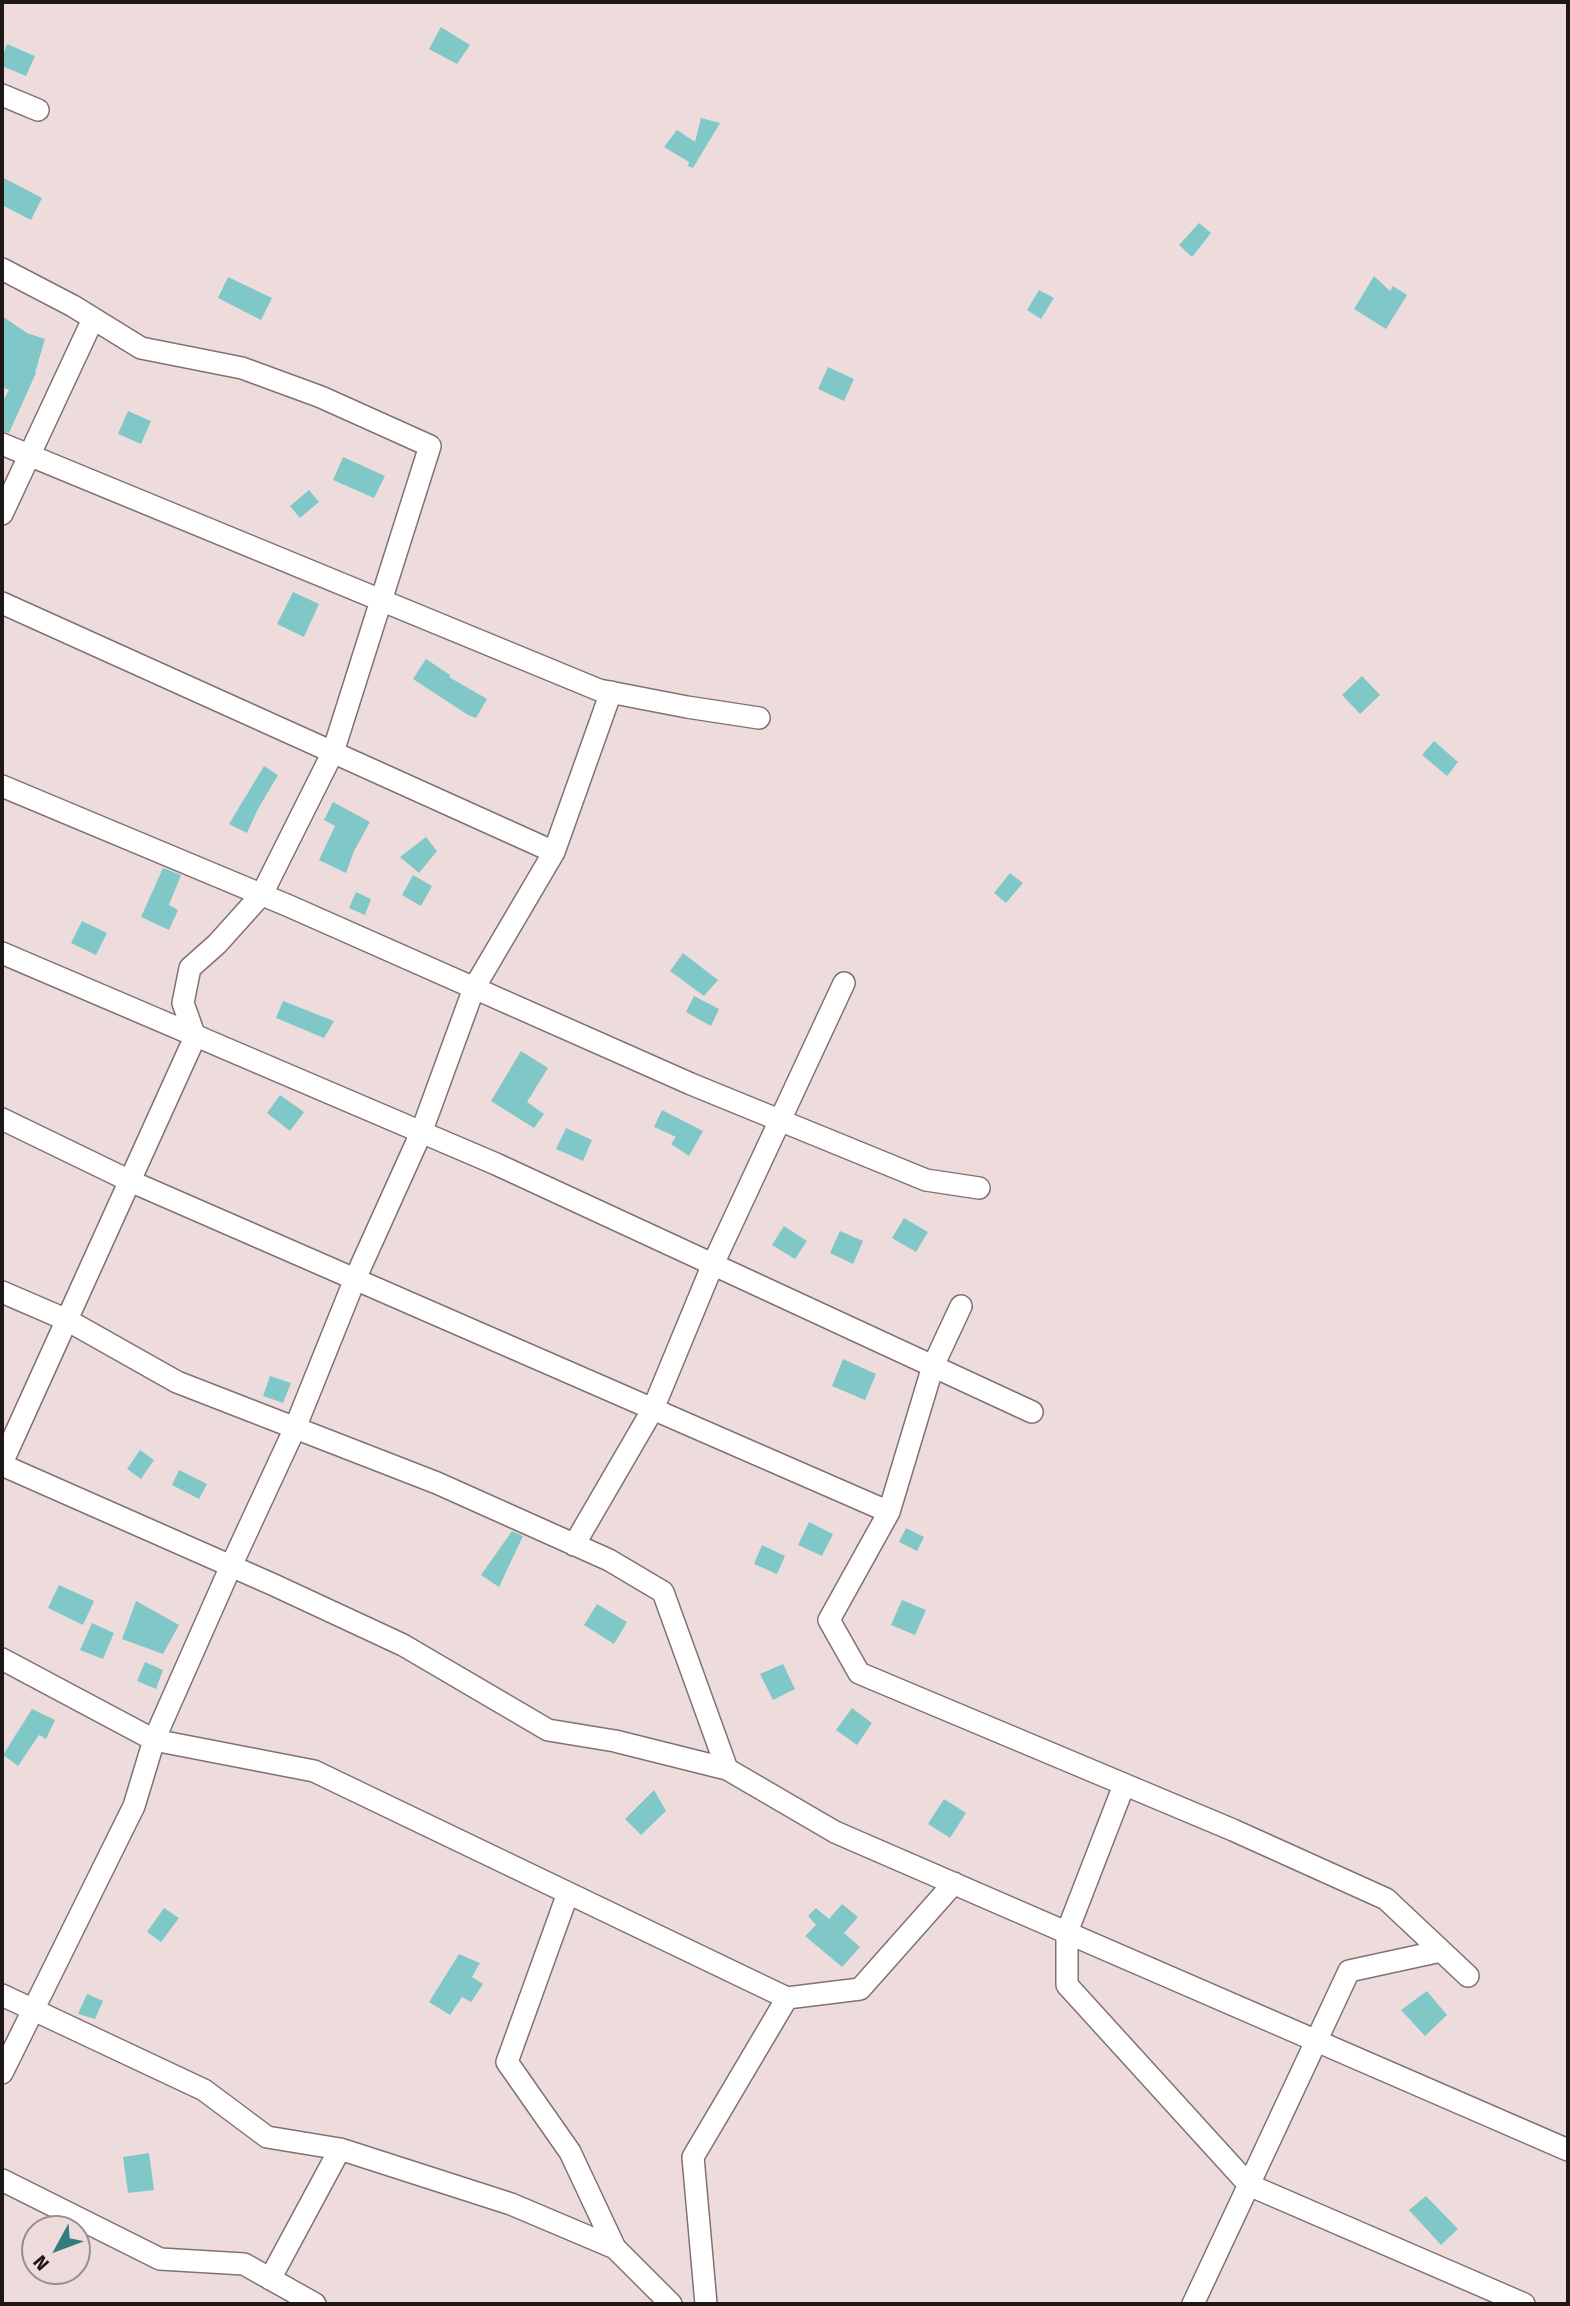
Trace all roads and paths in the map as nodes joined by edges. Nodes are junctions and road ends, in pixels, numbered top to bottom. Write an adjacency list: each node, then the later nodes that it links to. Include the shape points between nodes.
1 (2, 94): 2 (street)
2 (38, 110)
3 (2, 270): 4 (street)
4 (93, 318): 6 (street); 8 (street, via 141,348 242,368 430,446)
5 (2, 444): 6 (street)
6 (28, 456): 7 (street); 8 (street)
7 (2, 513)
8 (381, 601): 10 (street); 12 (street)
9 (2, 603): 12 (street)
10 (611, 692): 11 (street); 14 (street)
11 (759, 718)
12 (332, 752): 14 (street); 15 (street)
13 (2, 786): 15 (street)
14 (554, 852): 18 (street)
15 (262, 894): 18 (street); 19 (street, via 190,968 183,1003)
16 (2, 953): 19 (street)
17 (844, 983): 21 (street)
18 (474, 988): 21 (street); 22 (street)
19 (195, 1037): 22 (street); 23 (street)
20 (2, 1119): 23 (street)
21 (781, 1121): 24 (street, via 926,1180); 25 (street)
22 (421, 1133): 25 (street); 26 (street)
23 (130, 1181): 26 (street); 29 (street)
24 (979, 1188)
25 (713, 1264): 30 (street); 31 (street)
26 (355, 1279): 31 (street); 33 (street)
27 (2, 1292): 29 (street)
28 (961, 1306): 30 (street)
29 (67, 1320): 33 (street, via 177,1382); 34 (street)
30 (933, 1366): 32 (street); 35 (street)
31 (653, 1409): 35 (street); 36 (street)
32 (1032, 1412)
33 (295, 1428): 36 (street, via 437,1483); 37 (street)
34 (2, 1464): 37 (street)
35 (889, 1512): 41 (street, via 829,1620 859,1673)
36 (574, 1545): 40 (street, via 663,1592)
37 (231, 1566): 39 (street); 40 (street, via 403,1645 548,1730 615,1741)
38 (2, 1660): 39 (street)
39 (154, 1740): 43 (street, via 314,1771); 49 (street, via 134,1806)
40 (727, 1769): 42 (street, via 835,1832)
41 (1124, 1785): 44 (street); 45 (street, via 1385,1899)
42 (954, 1883): 44 (street); 48 (street, via 860,1989)
43 (568, 1893): 48 (street); 56 (street, via 508,2062 570,2152)
44 (1067, 1933): 50 (street); 55 (street, via 1068,1985)
45 (1441, 1951): 46 (street); 50 (street, via 1349,1971)
46 (1468, 1976)
47 (2, 1995): 49 (street)
48 (787, 1998): 60 (street, via 693,2157)
49 (33, 2008): 51 (street); 52 (street, via 204,2091 267,2137)
50 (1315, 2041): 53 (street); 55 (street)
51 (2, 2073)
52 (340, 2149): 56 (street, via 511,2204); 57 (street)
53 (1568, 2150)
54 (2, 2180): 57 (street, via 160,2259 244,2264)
55 (1249, 2185): 61 (street); 62 (street)
56 (615, 2248): 59 (street)
57 (270, 2278): 58 (street)
58 (315, 2304)
59 (671, 2304)
60 (706, 2304)
61 (1193, 2304)
62 (1524, 2304)

